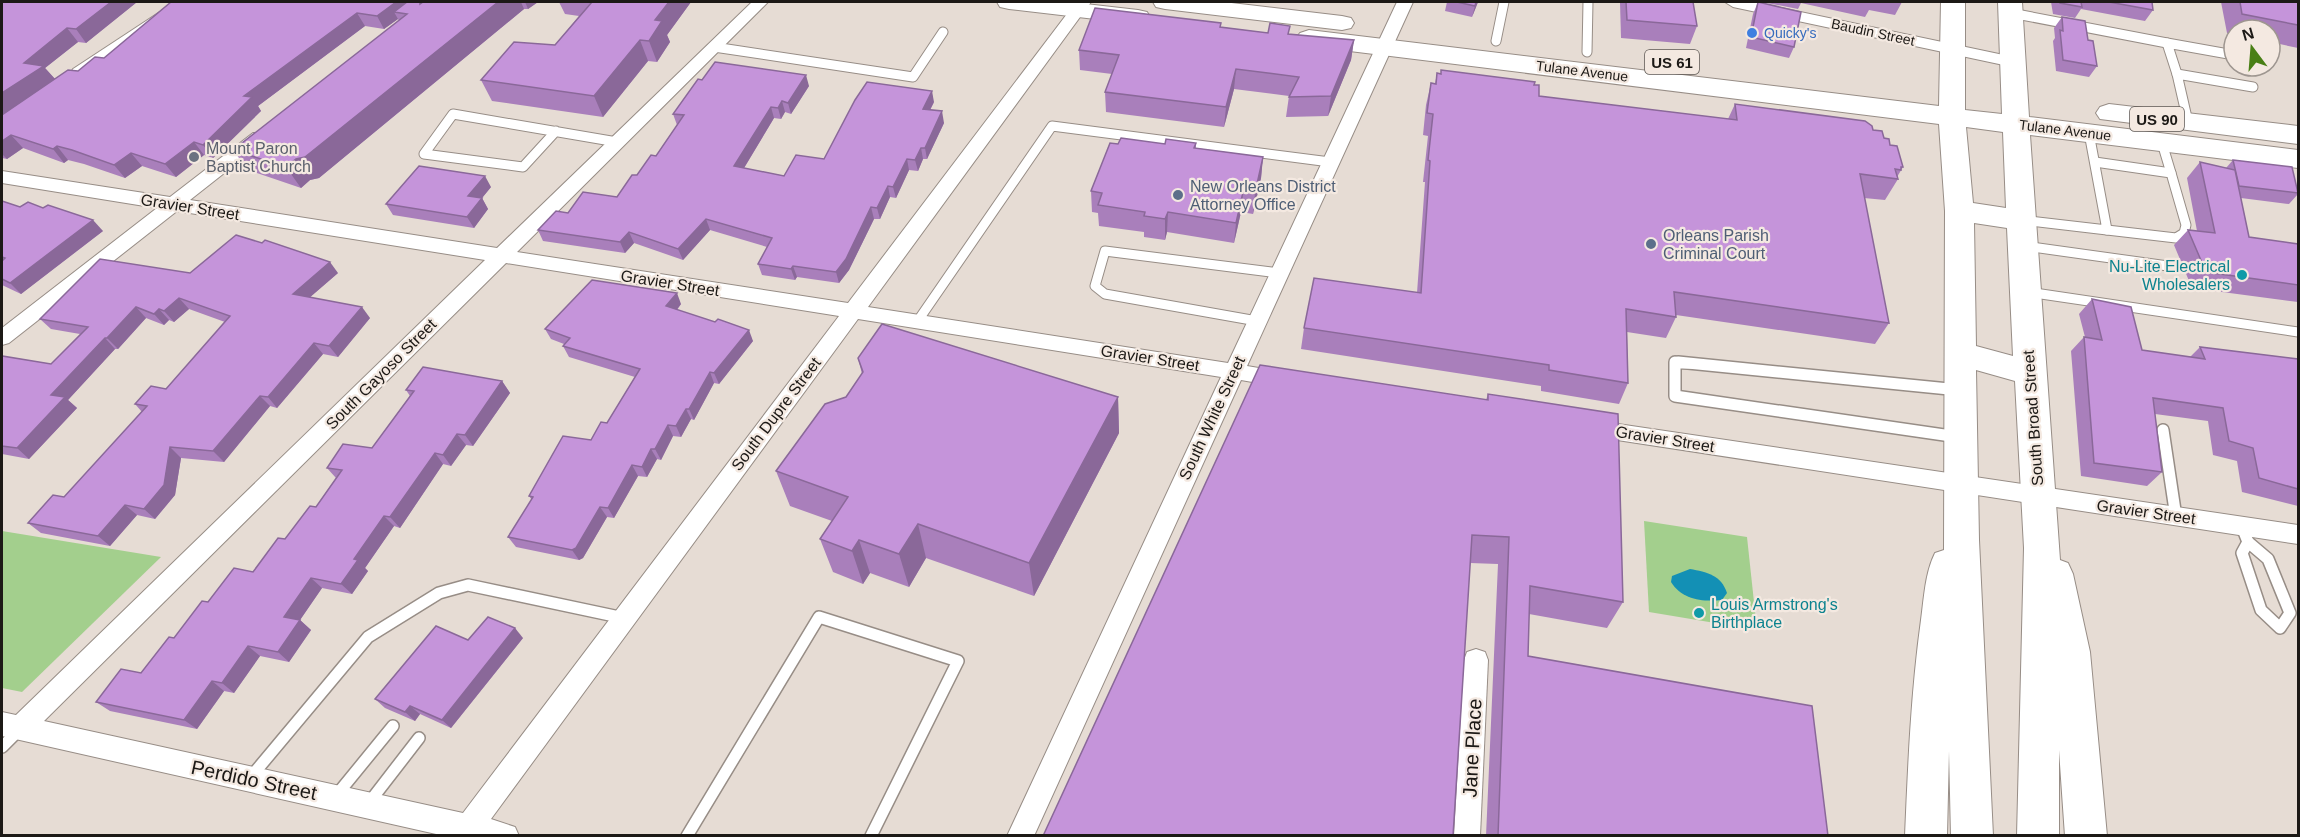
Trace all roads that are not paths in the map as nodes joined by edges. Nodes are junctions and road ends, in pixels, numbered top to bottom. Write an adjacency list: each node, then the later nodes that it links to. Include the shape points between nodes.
1 (185, 2): 23 (street)
2 (760, 2): 17 (street, South Gayoso Street)
3 (1009, 2): 10 (main road, Tulane Avenue / US 61)
4 (1166, 2): 11 (main road, Tulane Avenue / US 61)
5 (1405, 2): 14 (street, South White Street)
6 (1504, 2): 15 (lane)
7 (1588, 2): 19 (lane)
8 (1733, 2): 18 (street, Baudin Street)
9 (1953, 2): 18 (main road)
10 (1081, 6): 14 (main road, Tulane Avenue / US 61); 47 (street, South Dupre Street)
11 (1253, 7): 14 (main road, Tulane Avenue / US 61)
12 (2010, 7): 16 (lane); 21 (main road, South Broad Street)
13 (943, 32): 17 (lane, via 914,77)
14 (1387, 38): 15 (main road, Tulane Avenue / US 61); 25 (main road, Tulane Avenue / US 61); 35 (street, South White Street)
15 (1496, 41): 19 (main road, Tulane Avenue / US 61)
16 (2167, 43): 20 (lane); 22 (lane)
17 (714, 47): 32 (street, South Gayoso Street)
18 (1954, 49): 21 (street, Baudin Street); 25 (main road)
19 (1587, 52): 25 (main road, Tulane Avenue / US 61)
20 (2222, 53)
21 (2013, 62): 26 (main road, South Broad Street)
22 (2177, 74): 24 (lane); 27 (lane)
23 (69, 80)
24 (2253, 87)
25 (1952, 106): 26 (main road, Tulane Avenue / US 61); 40 (main road)
26 (2016, 113): 27 (main road, Tulane Avenue / US 90); 30 (main road, Tulane Avenue / US 90); 42 (main road, South Broad Street)
27 (2188, 122): 31 (main road, Tulane Avenue / US 90)
28 (274, 125): 39 (street)
29 (556, 131): 29 (lane, via 453,114 424,154 523,167); 32 (lane)
30 (2089, 133): 33 (main road, Tulane Avenue / US 90); 36 (lane)
31 (2298, 135)
32 (617, 142): 43 (street, South Gayoso Street)
33 (2162, 142): 34 (main road, Tulane Avenue / US 90); 37 (lane)
34 (2298, 159)
35 (1330, 162): 45 (street, South White Street); 49 (lane, via 1052,126)
36 (2095, 162): 37 (lane); 41 (lane)
37 (2171, 173): 41 (lane, via 2186,225 2183,236 2166,238)
38 (2, 177): 39 (street, Gravier Street)
39 (173, 204): 43 (street, Gravier Street); 51 (street)
40 (1959, 211): 42 (main road); 52 (main road)
41 (2107, 230): 42 (lane)
42 (2022, 232): 44 (lane); 46 (main road, South Broad Street)
43 (501, 256): 47 (street, Gravier Street); 68 (street, South Gayoso Street)
44 (2168, 266)
45 (1279, 273): 48 (street, South White Street); 48 (lane, via 1105,251 1095,286 1105,294)
46 (2024, 291): 50 (lane); 54 (main road, South Broad Street)
47 (852, 311): 49 (street, Gravier Street); 65 (street, South Dupre Street)
48 (1257, 321): 53 (street, South White Street)
49 (916, 322): 53 (street, Gravier Street)
50 (2298, 332)
51 (2, 338)
52 (1959, 354): 54 (main road); 56 (main road)
53 (1233, 372): 55 (street, Gravier Street); 77 (street, South White Street)
54 (2030, 372): 61 (main road, South Broad Street)
55 (1303, 382)
56 (1959, 390): 59 (main road); 59 (lane, via 1675,362 1675,396)
57 (1572, 425): 60 (street, Gravier Street)
58 (2163, 430): 62 (lane)
59 (1959, 437): 60 (main road)
60 (1960, 485): 61 (street, Gravier Street); 79 (main road, via 1937,631); 80 (main road)
61 (2038, 496): 62 (street, Gravier Street); 81 (main road, South Broad Street, via 2042,548); 82 (main road, via 2071,652)
62 (2176, 517): 63 (street, Gravier Street)
63 (2245, 534): 63 (lane, via 2242,553 2261,610 2280,628 2290,614 2268,559); 64 (street, Gravier Street)
64 (2298, 535)
65 (624, 618): 71 (lane, via 468,585 439,593 368,638); 74 (street, South Dupre Street)
66 (1476, 660): 78 (street, Jane Place)
67 (393, 726): 72 (lane)
68 (11, 727): 70 (lane, South Gayoso Street); 71 (street, Perdido Street)
69 (419, 738): 73 (lane)
70 (2, 747)
71 (249, 778): 72 (street, Perdido Street)
72 (335, 797): 73 (street, Perdido Street)
73 (368, 805): 74 (street, Perdido Street)
74 (484, 832)
75 (687, 836): 76 (lane, via 819,617 958,661)
76 (871, 836)
77 (1020, 836)
78 (1467, 836)
79 (1926, 836)
80 (1972, 836)
81 (2038, 836)
82 (2086, 836)

